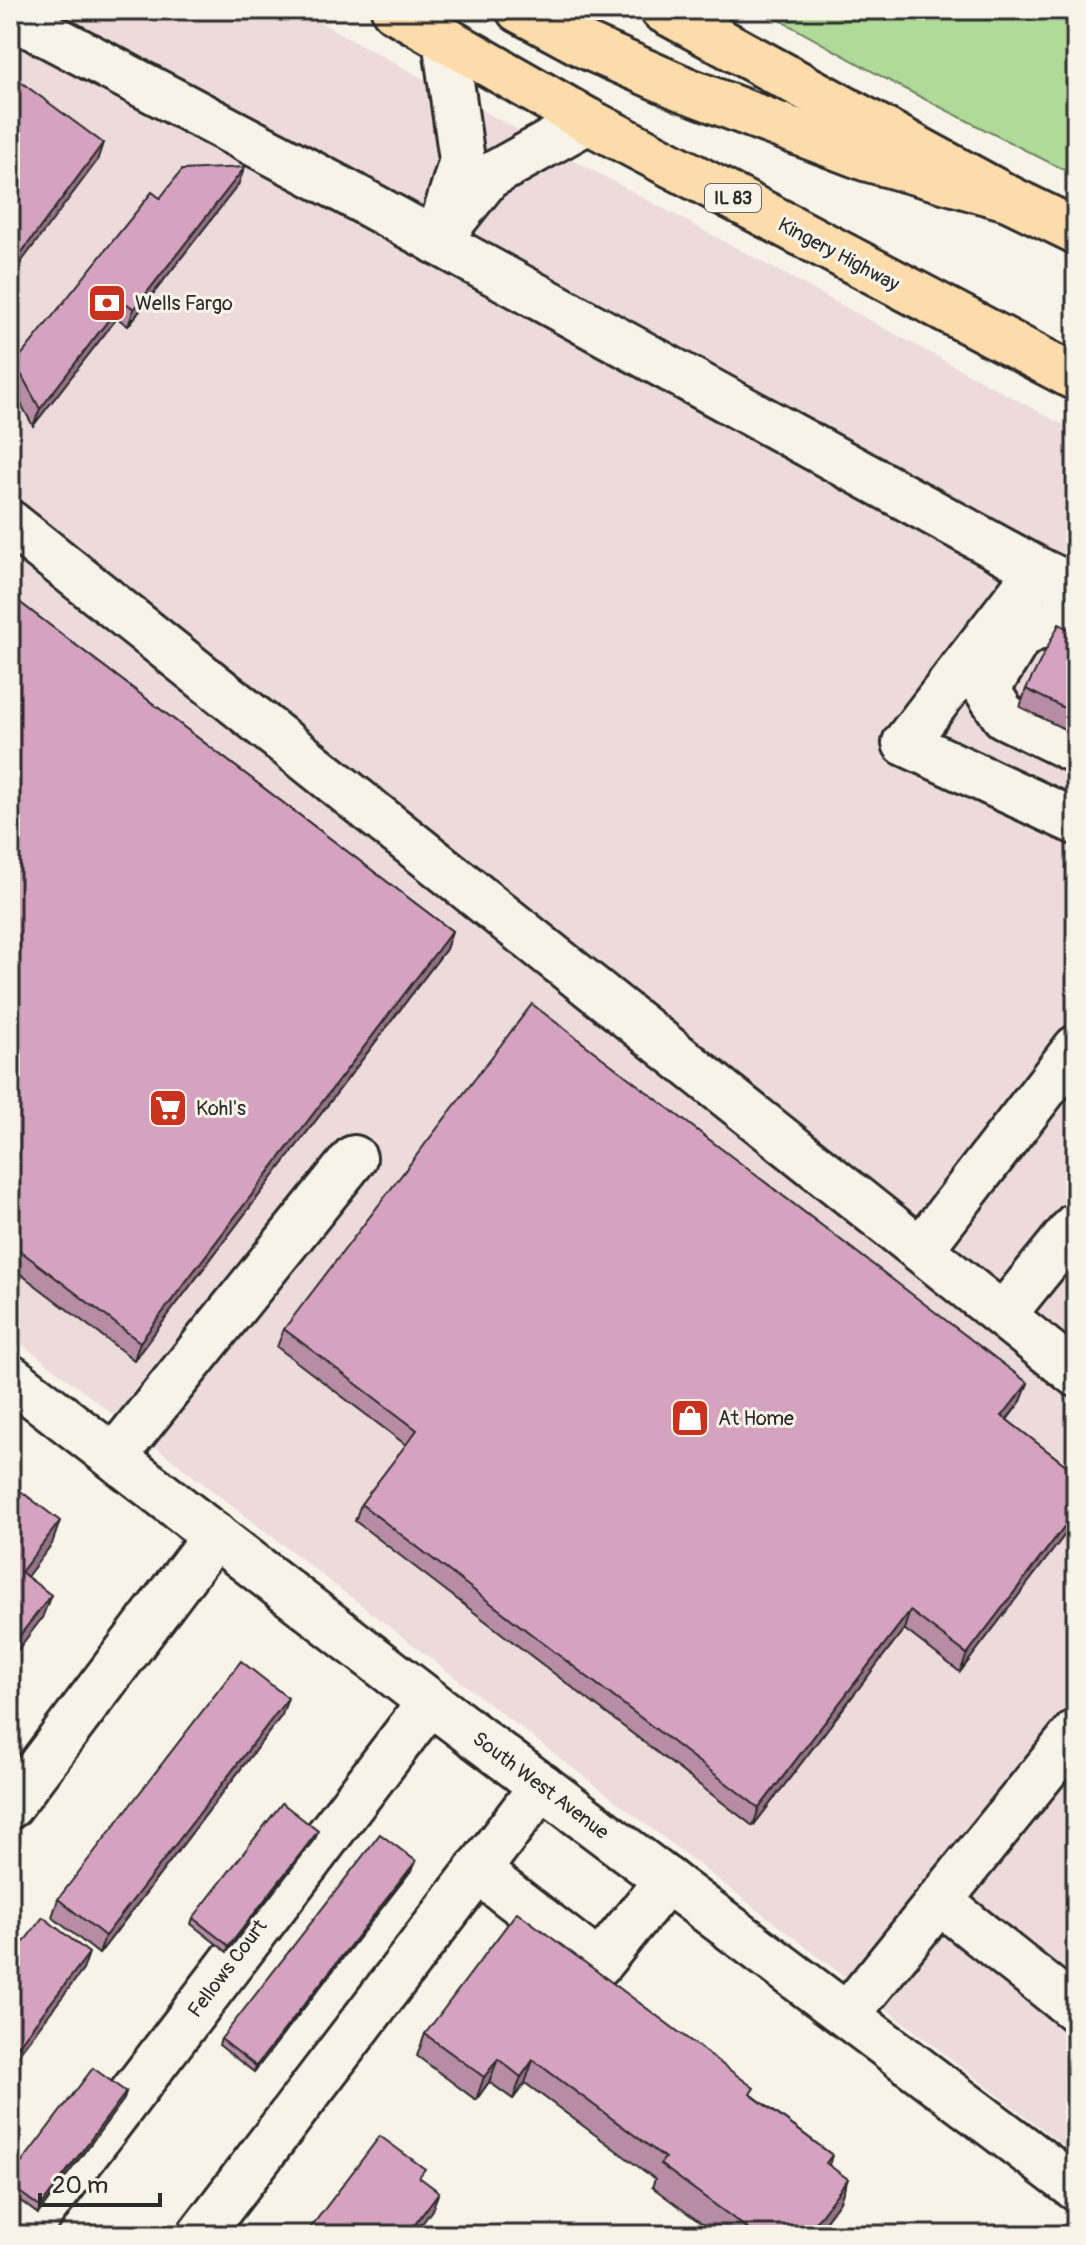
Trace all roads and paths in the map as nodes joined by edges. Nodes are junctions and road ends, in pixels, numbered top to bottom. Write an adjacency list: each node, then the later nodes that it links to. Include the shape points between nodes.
1 (394, 10): 5 (highway, Kingery Highway / IL 83)
2 (519, 10): 7 (highway, via 684,89 865,158)
3 (663, 10): 7 (highway)
4 (10, 15): 9 (street)
5 (445, 39): 6 (highway, Kingery Highway / IL 83); 9 (street, via 462,160)
6 (588, 121): 9 (street, via 488,177); 10 (highway, Kingery Highway / IL 83)
7 (1008, 198): 8 (highway)
8 (1076, 231)
9 (437, 242): 12 (street)
10 (1076, 378)
11 (10, 523): 19 (street)
12 (1057, 579): 15 (street, via 905,743)
13 (1076, 623): 14 (street, via 1059,615 1019,637 987,690 1004,716)
14 (1076, 751)
15 (1076, 822)
16 (1076, 1048): 19 (street)
17 (354, 1158): 23 (street)
18 (1076, 1225): 20 (street)
19 (921, 1249): 20 (street)
20 (1003, 1315): 21 (street)
21 (1076, 1374)
22 (10, 1377): 23 (street, South West Avenue)
23 (114, 1457): 24 (street, South West Avenue)
24 (215, 1535): 25 (street, South West Avenue); 28 (street)
25 (430, 1702): 27 (street, South West Avenue); 35 (street, Fellows Court)
26 (1076, 1732): 31 (street)
27 (542, 1786): 29 (street); 30 (street, South West Avenue)
28 (10, 1806)
29 (477, 1870): 30 (street, via 599,1964); 36 (street)
30 (667, 1880): 33 (street, South West Avenue)
31 (939, 1901): 32 (street); 33 (street)
32 (1076, 2010)
33 (847, 2015): 34 (street, South West Avenue)
34 (1071, 2173)
35 (24, 2235)
36 (200, 2235)

